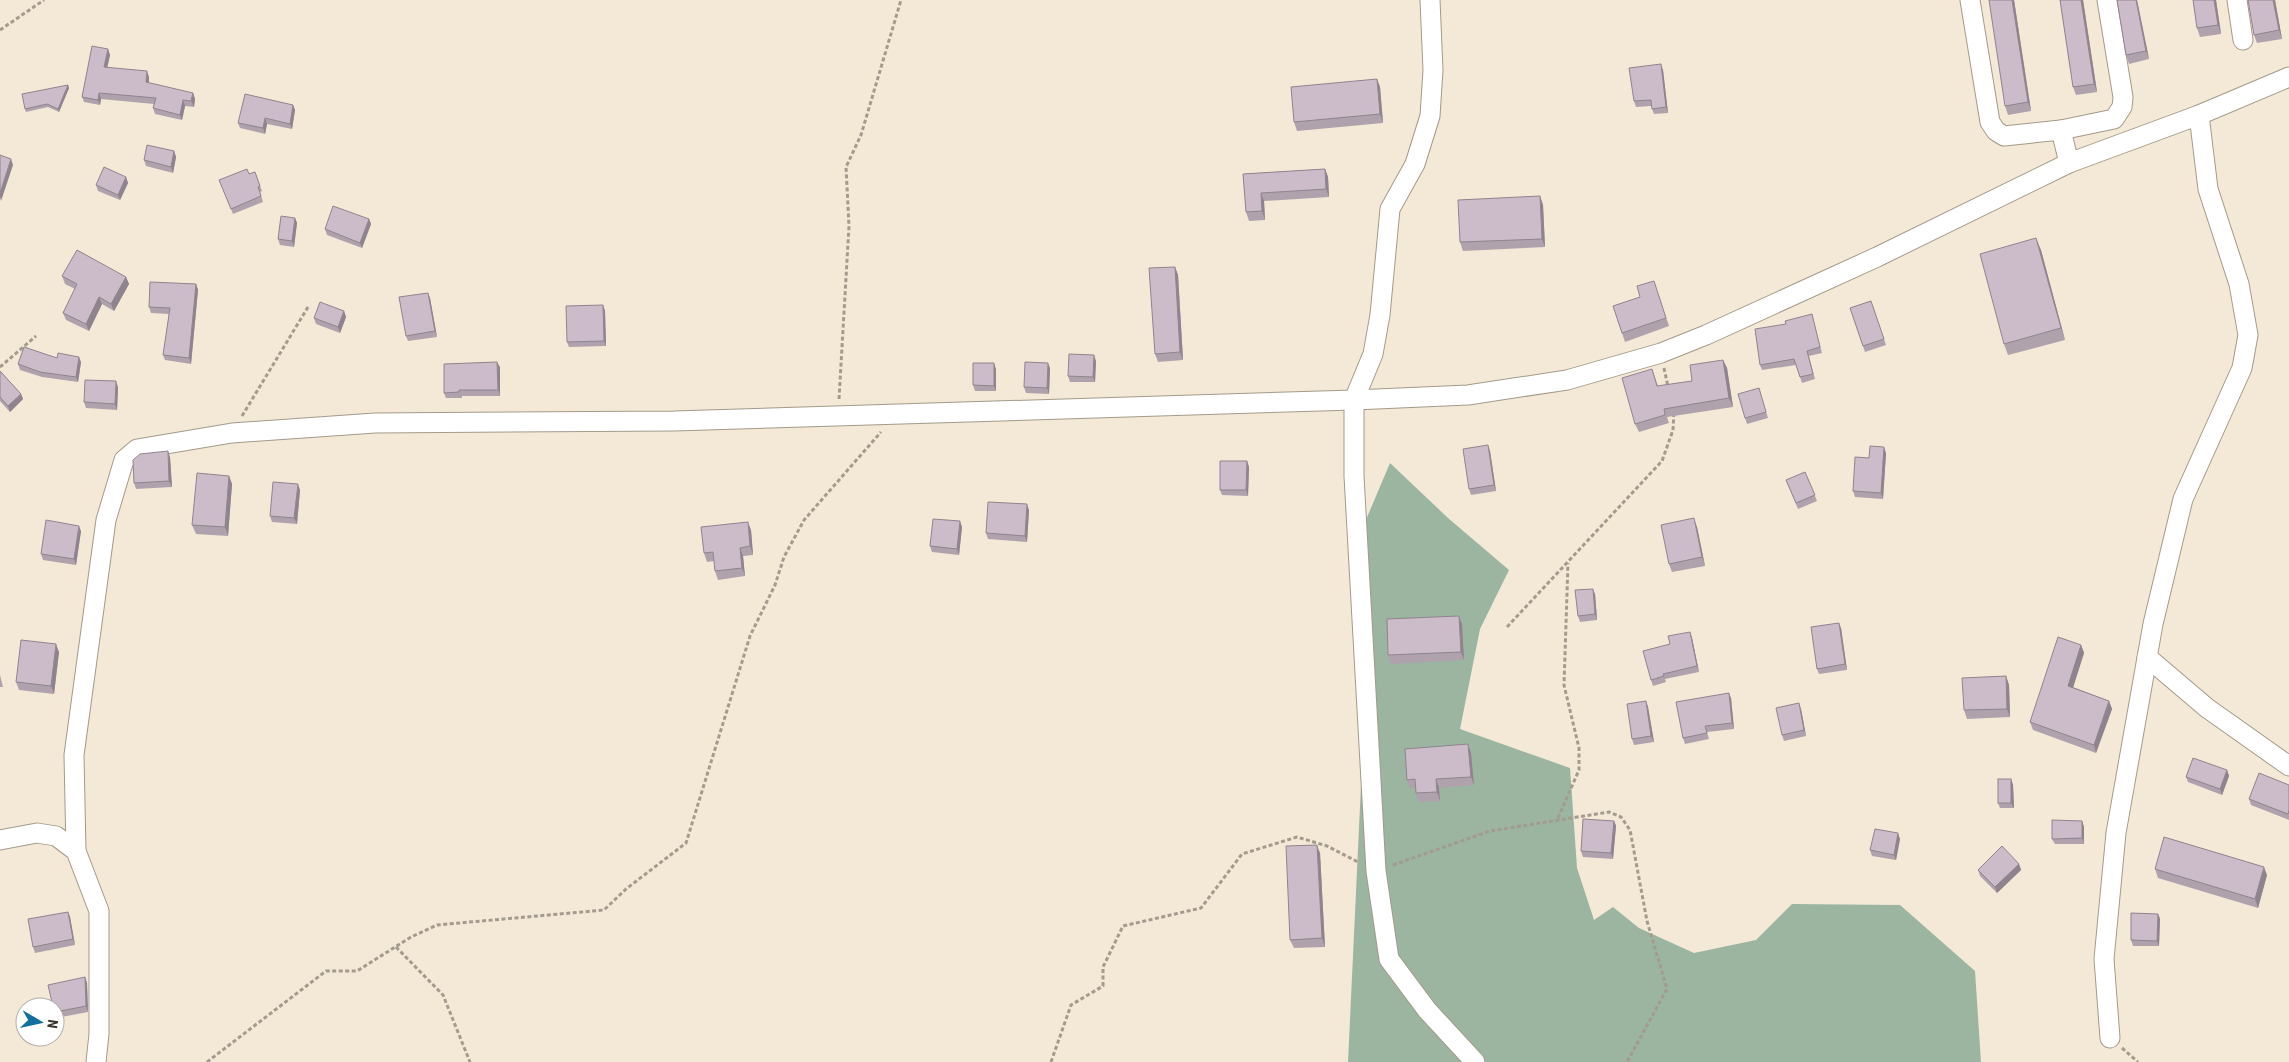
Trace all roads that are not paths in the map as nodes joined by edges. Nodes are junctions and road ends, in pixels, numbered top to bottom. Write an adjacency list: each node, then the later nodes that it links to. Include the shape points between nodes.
1 (1430, 0): 10 (street, via 1433,70 1430,116 1415,164 1390,210 1375,344)
2 (1970, 0): 8 (street, via 1990,122 1996,131 2004,136)
3 (2107, 0): 8 (street, via 2123,97 2122,108 2114,118)
4 (2237, 0): 5 (street)
5 (2243, 40)
6 (2289, 77): 7 (street)
7 (2199, 115): 9 (street); 11 (street, via 2208,189 2239,284 2248,335 2242,368 2183,499)
8 (2061, 130): 9 (street)
9 (2069, 163): 10 (street, via 1877,257 1661,353 1567,380 1468,394)
10 (1354, 400): 14 (street, via 674,421 375,423 232,433 137,448 124,460 106,520 74,755); 17 (street, via 1354,476 1376,871 1389,959 1427,1010)
11 (2147, 657): 12 (street, via 2207,708); 15 (street, via 2116,834 2104,959)
12 (2289, 766)
13 (0, 840): 14 (street, via 36,833 56,836)
14 (76, 851): 16 (street, via 99,912)
15 (2110, 1038)
16 (96, 1062)
17 (1475, 1062)

